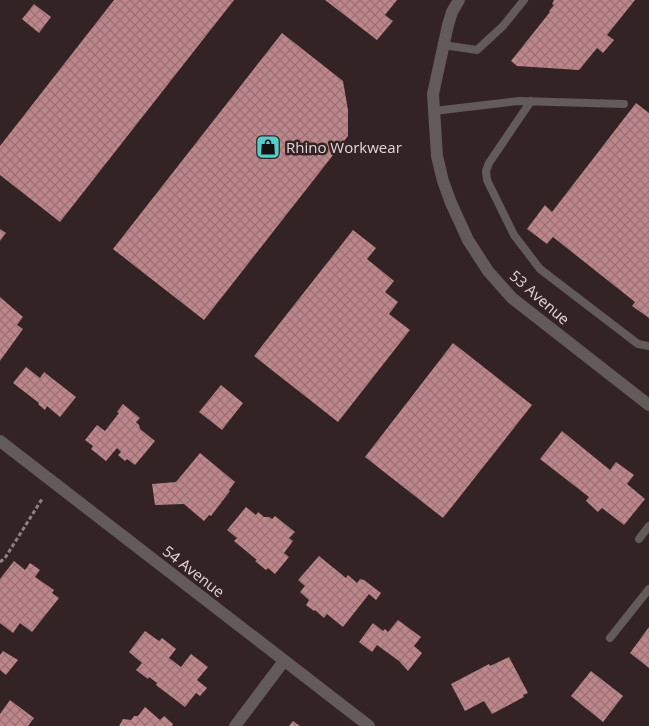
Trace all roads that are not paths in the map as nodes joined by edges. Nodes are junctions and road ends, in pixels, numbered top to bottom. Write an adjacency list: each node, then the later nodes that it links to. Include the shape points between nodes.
1 (458, 0): 3 (street, 53 Avenue)
2 (524, 0): 3 (lane, via 504,26 477,50)
3 (443, 45): 6 (street, 53 Avenue, via 433,94)
4 (532, 101): 5 (lane); 6 (lane); 7 (lane, via 489,163 487,180 514,235 540,269 638,344)
5 (624, 104)
6 (434, 111): 8 (street, 53 Avenue, via 437,156 443,181 468,240 488,271 512,298)
7 (649, 346)
8 (649, 405)
9 (0, 441): 14 (street, 54 Avenue)
10 (649, 526): 11 (lane)
11 (639, 539)
12 (649, 588): 13 (lane)
13 (610, 638)
14 (284, 662): 15 (street); 16 (street, 54 Avenue)
15 (235, 726)
16 (369, 726)

